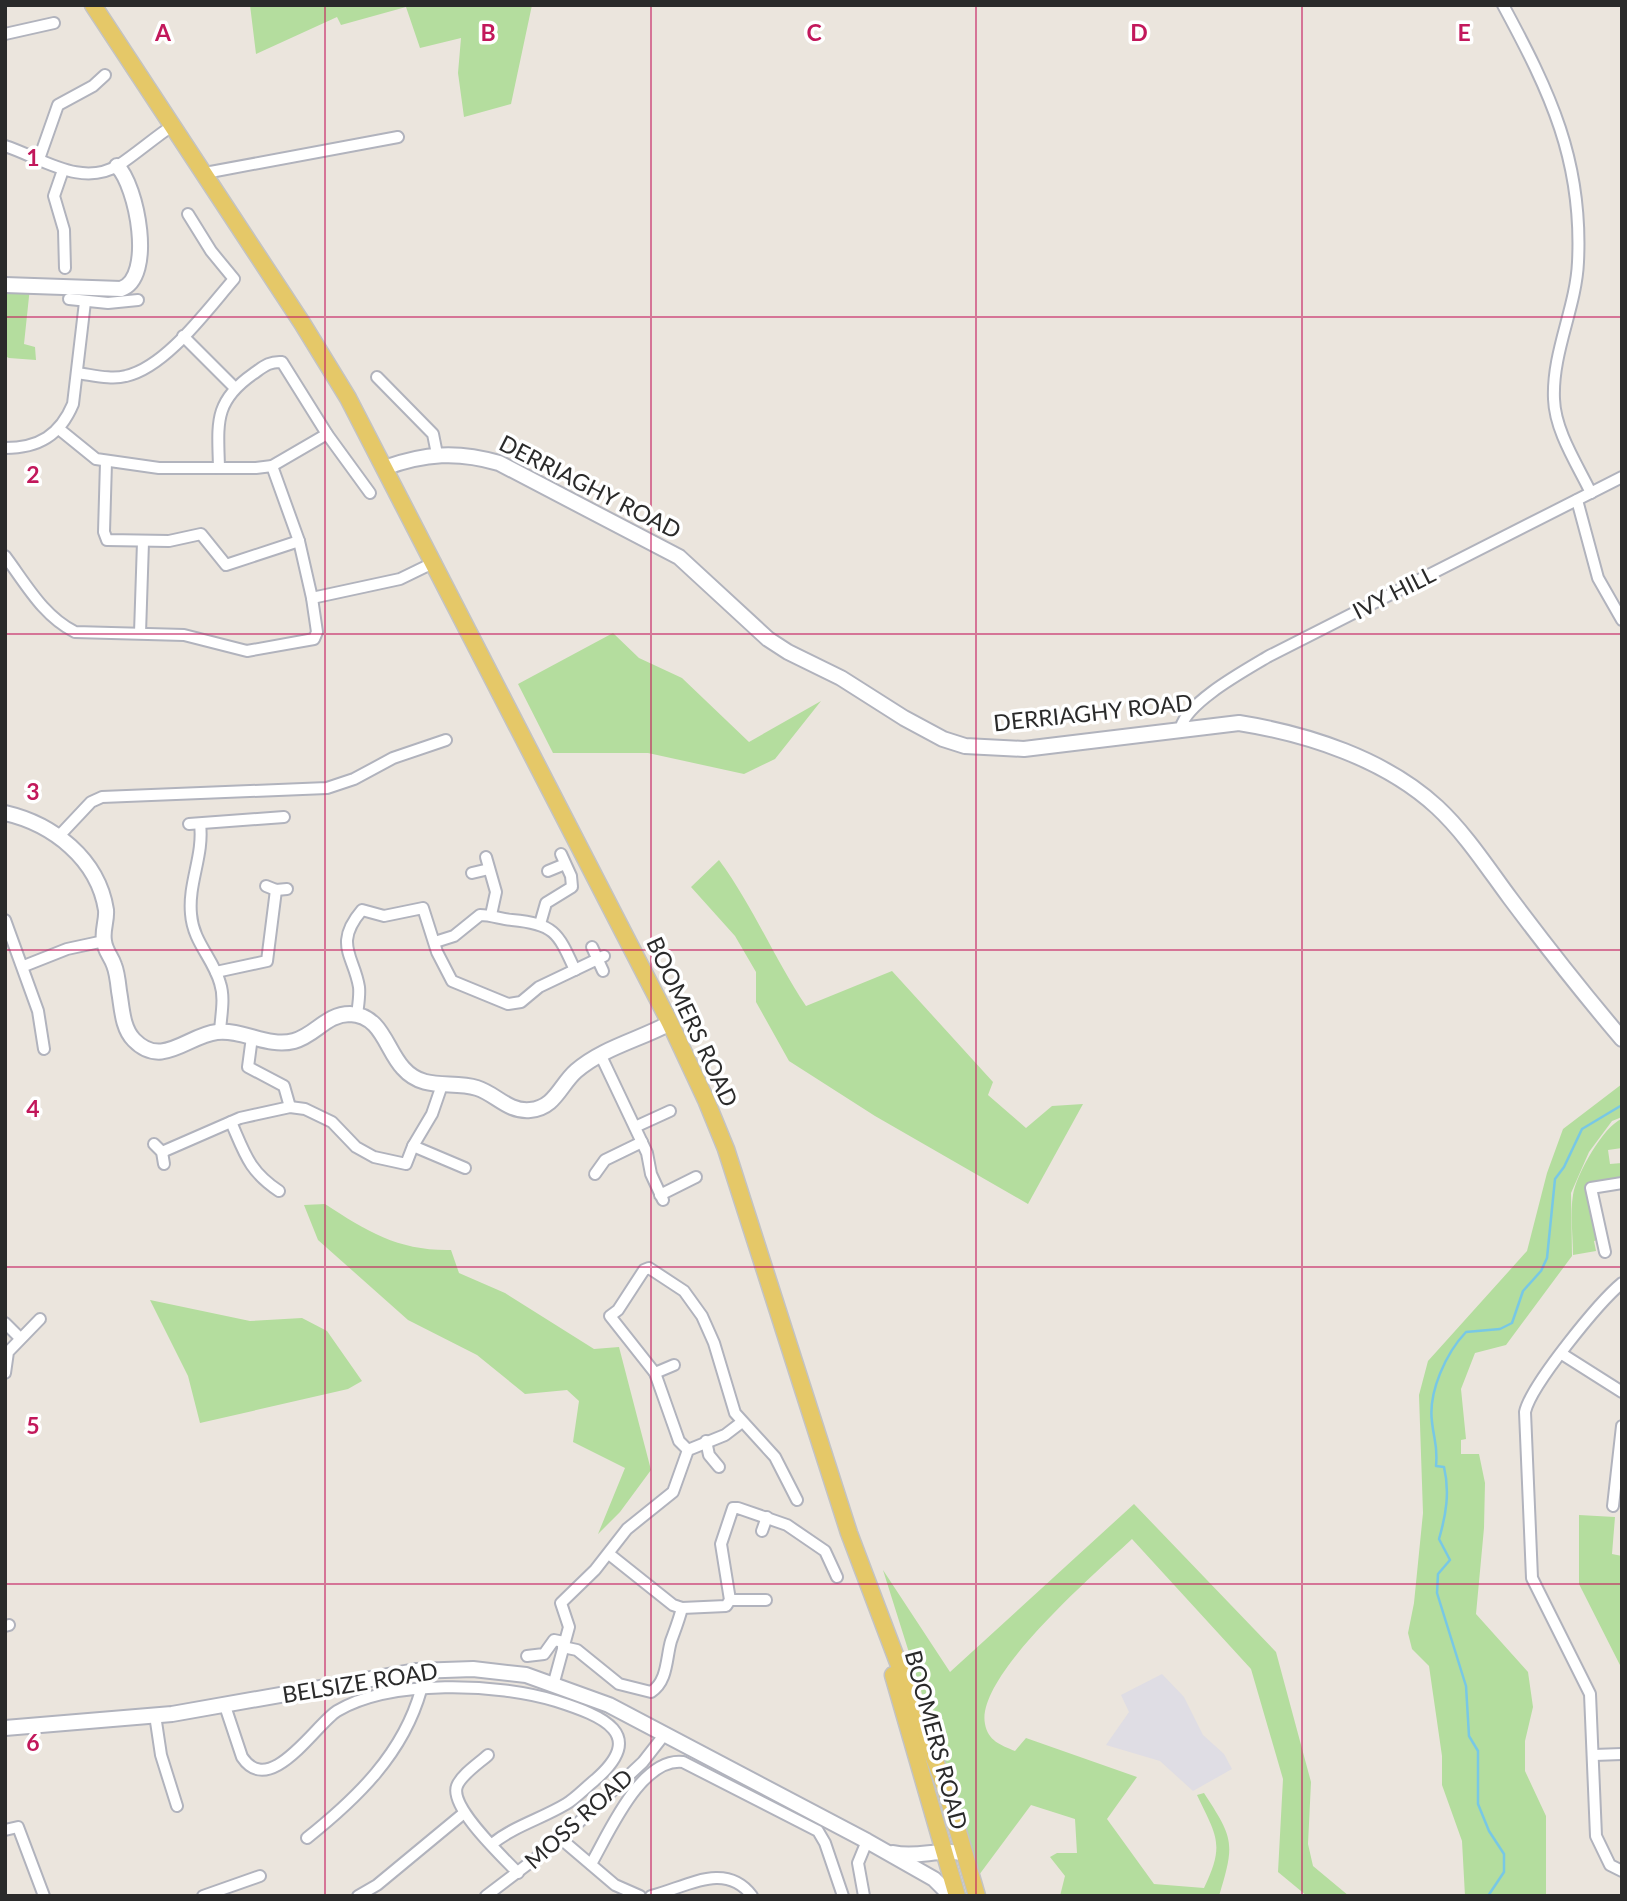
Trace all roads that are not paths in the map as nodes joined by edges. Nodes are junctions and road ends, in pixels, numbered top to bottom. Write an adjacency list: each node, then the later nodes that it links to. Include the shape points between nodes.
1 (93, 5): 6 (main road)
2 (1503, 5): 33 (street, via 1554,104 1569,157 1578,266 1556,367 1554,399 1570,452)
3 (54, 23): 4 (street)
4 (5, 34)
5 (105, 75): 9 (street, via 58,105)
6 (172, 126): 10 (street); 12 (main road)
7 (398, 137): 12 (street)
8 (5, 146): 9 (street)
9 (39, 159): 11 (street)
10 (117, 166): 11 (street, via 93,174); 15 (street, via 131,194 141,242 130,284 121,289)
11 (63, 170): 14 (street, via 54,196 64,230)
12 (205, 173): 30 (main road, via 302,323)
13 (179, 226): 19 (street, via 190,217 234,279)
14 (65, 268)
15 (5, 285)
16 (69, 299): 18 (street)
17 (138, 300): 18 (street)
18 (85, 302): 20 (street)
19 (183, 336): 20 (street, via 142,371 124,377); 21 (street)
20 (77, 373): 23 (street, via 73,404)
21 (234, 387): 24 (street, via 272,361 282,362); 29 (street, via 220,413)
22 (373, 392): 26 (street, via 380,380 433,433)
23 (59, 429): 25 (street, via 41,442); 27 (street, via 84,452)
24 (327, 434): 28 (street); 32 (street)
25 (5, 449)
26 (437, 454): 30 (street, DERRIAGHY ROAD); 42 (street, DERRIAGHY ROAD, via 499,463 679,557 768,639 943,739 965,746 1024,748)
27 (106, 462): 29 (street); 36 (street, via 107,540)
28 (272, 466): 29 (street); 35 (street)
29 (219, 468)
30 (384, 468): 38 (main road, BOOMERS ROAD)
31 (1622, 477): 33 (street, IVY HILL)
32 (366, 493)
33 (1591, 493): 34 (street, IVY HILL)
34 (1577, 500): 40 (street, via 1598,578); 42 (street, IVY HILL, via 1269,656 1189,712)
35 (299, 541): 36 (street, via 226,565 201,534); 39 (street)
36 (143, 542): 41 (street)
37 (5, 556): 41 (street, via 60,625 75,632)
38 (435, 562): 39 (street, via 400,579); 64 (main road, BOOMERS ROAD)
39 (312, 598): 41 (street, via 314,639 258,651 184,635)
40 (1622, 620)
41 (140, 633)
42 (1181, 727): 67 (street, DERRIAGHY ROAD, via 1239,723 1269,727 1365,761 1416,789 1455,824)
43 (441, 756): 46 (street, via 441,742 327,788 102,797 91,802)
44 (5, 813): 46 (street)
45 (284, 817): 62 (street, via 195,824 201,849 190,913 193,931)
46 (59, 836): 55 (street, via 84,862 102,897)
47 (486, 857): 48 (street)
48 (489, 869): 50 (street); 52 (street, via 496,898)
49 (548, 872): 54 (street, via 563,859 572,887 547,902)
50 (472, 873)
51 (276, 888): 62 (street, via 267,961)
52 (491, 915): 54 (street); 56 (street, via 480,915 454,936)
53 (5, 919): 59 (street)
54 (540, 924): 60 (street, via 560,937)
55 (104, 941): 59 (street); 65 (street, via 114,963 126,1027 142,1046 170,1051)
56 (435, 942): 60 (street, via 452,981 508,1004 521,1002); 63 (street, via 423,908 384,916 359,912 346,951 359,990)
57 (592, 947): 58 (street)
58 (601, 957): 60 (street); 61 (street)
59 (24, 966): 68 (street)
60 (575, 970)
61 (603, 971)
62 (216, 972): 65 (street, via 223,996)
63 (357, 1015): 66 (street, via 334,1017 294,1041 277,1043); 70 (street, via 379,1030 412,1077)
64 (670, 1023): 69 (street); 107 (main road, BOOMERS ROAD, via 726,1149)
65 (220, 1031): 66 (street)
66 (251, 1037): 71 (street, via 248,1067 284,1086)
67 (1622, 1039)
68 (44, 1049)
69 (601, 1056): 70 (street, via 574,1073 550,1102 534,1109 511,1108 477,1088); 74 (street)
70 (442, 1085): 76 (street)
71 (290, 1107): 73 (street); 76 (street, via 332,1122 356,1147 374,1157 406,1164)
72 (670, 1111): 74 (street)
73 (231, 1122): 77 (street); 82 (street, via 248,1164)
74 (635, 1127): 75 (street)
75 (642, 1142): 79 (street, via 605,1160); 80 (street, via 662,1197 683,1178)
76 (413, 1146): 78 (street)
77 (160, 1153)
78 (465, 1168)
79 (594, 1174)
80 (696, 1177)
81 (1622, 1183): 83 (street, via 1591,1188)
82 (279, 1191)
83 (1605, 1252)
84 (1622, 1283): 88 (street)
85 (40, 1319): 87 (street)
86 (5, 1323): 87 (street)
87 (20, 1338): 90 (street, via 8,1352)
88 (1562, 1354): 92 (street); 118 (street, via 1525,1412 1532,1578 1590,1694)
89 (674, 1365): 91 (street)
90 (5, 1373)
91 (655, 1373): 93 (street, via 610,1316 644,1270 656,1270 684,1291 702,1316); 96 (street, via 679,1441)
92 (1622, 1392)
93 (742, 1422): 95 (street, via 725,1435); 98 (street, via 775,1457)
94 (1622, 1426): 99 (street)
95 (706, 1441): 96 (street); 97 (street, via 709,1455)
96 (688, 1450): 102 (street, via 673,1492 627,1529)
97 (719, 1467)
98 (797, 1500)
99 (1613, 1506)
100 (767, 1517): 101 (street); 103 (street, via 788,1525 825,1551); 104 (street, via 733,1508 721,1544)
101 (762, 1531)
102 (608, 1554): 106 (street); 108 (street, via 561,1604 568,1619)
103 (837, 1577)
104 (730, 1600): 105 (street); 106 (street, via 726,1606)
105 (766, 1600)
106 (682, 1608): 108 (street, via 671,1655 659,1687 651,1692 619,1684)
107 (882, 1628): 127 (main road, BOOMERS ROAD, via 904,1717); 127 (main road, BOOMERS ROAD, via 928,1743)
108 (564, 1645): 109 (street, via 554,1640 544,1654); 110 (street)
109 (527, 1656)
110 (554, 1682): 112 (street, BELSIZE ROAD, via 502,1671 445,1668); 115 (street, BELSIZE ROAD)
111 (421, 1690): 112 (street, via 385,1694 335,1712 278,1764 263,1769 247,1764 242,1757); 122 (street, via 415,1710 380,1772); 125 (street, via 510,1692 552,1700 606,1723 620,1740 611,1766 570,1802 512,1829)
112 (225, 1706): 113 (street, BELSIZE ROAD)
113 (155, 1716): 114 (street, BELSIZE ROAD); 119 (street)
114 (5, 1728)
115 (664, 1735): 123 (street, MOSS ROAD); 124 (street, BELSIZE ROAD)
116 (1622, 1754): 118 (street)
117 (488, 1755): 120 (street, via 457,1783 455,1794)
118 (1594, 1755): 130 (street, via 1596,1836 1611,1865)
119 (177, 1806)
120 (464, 1813): 125 (street); 135 (street)
121 (5, 1830): 133 (street, via 18,1827)
122 (307, 1838)
123 (561, 1839): 128 (street); 131 (street, MOSS ROAD)
124 (867, 1842): 126 (street, BELSIZE ROAD); 141 (street, via 858,1863)
125 (492, 1844): 131 (street)
126 (885, 1852): 127 (street, BELSIZE ROAD); 129 (street, BELSIZE ROAD)
127 (952, 1855): 129 (street, via 931,1871); 143 (main road); 144 (main road)
128 (591, 1864): 137 (street, via 615,1885); 140 (street, via 630,1798 662,1763 683,1762 818,1831)
129 (918, 1871): 142 (street, BELSIZE ROAD)
130 (1622, 1871)
131 (518, 1873): 136 (street, MOSS ROAD)
132 (260, 1876): 134 (street)
133 (44, 1896)
134 (203, 1896)
135 (358, 1896)
136 (486, 1896)
137 (640, 1896)
138 (651, 1896): 139 (street, via 712,1877 733,1880)
139 (752, 1896)
140 (843, 1896)
141 (864, 1896)
142 (951, 1896)
143 (957, 1896)
144 (977, 1896)

